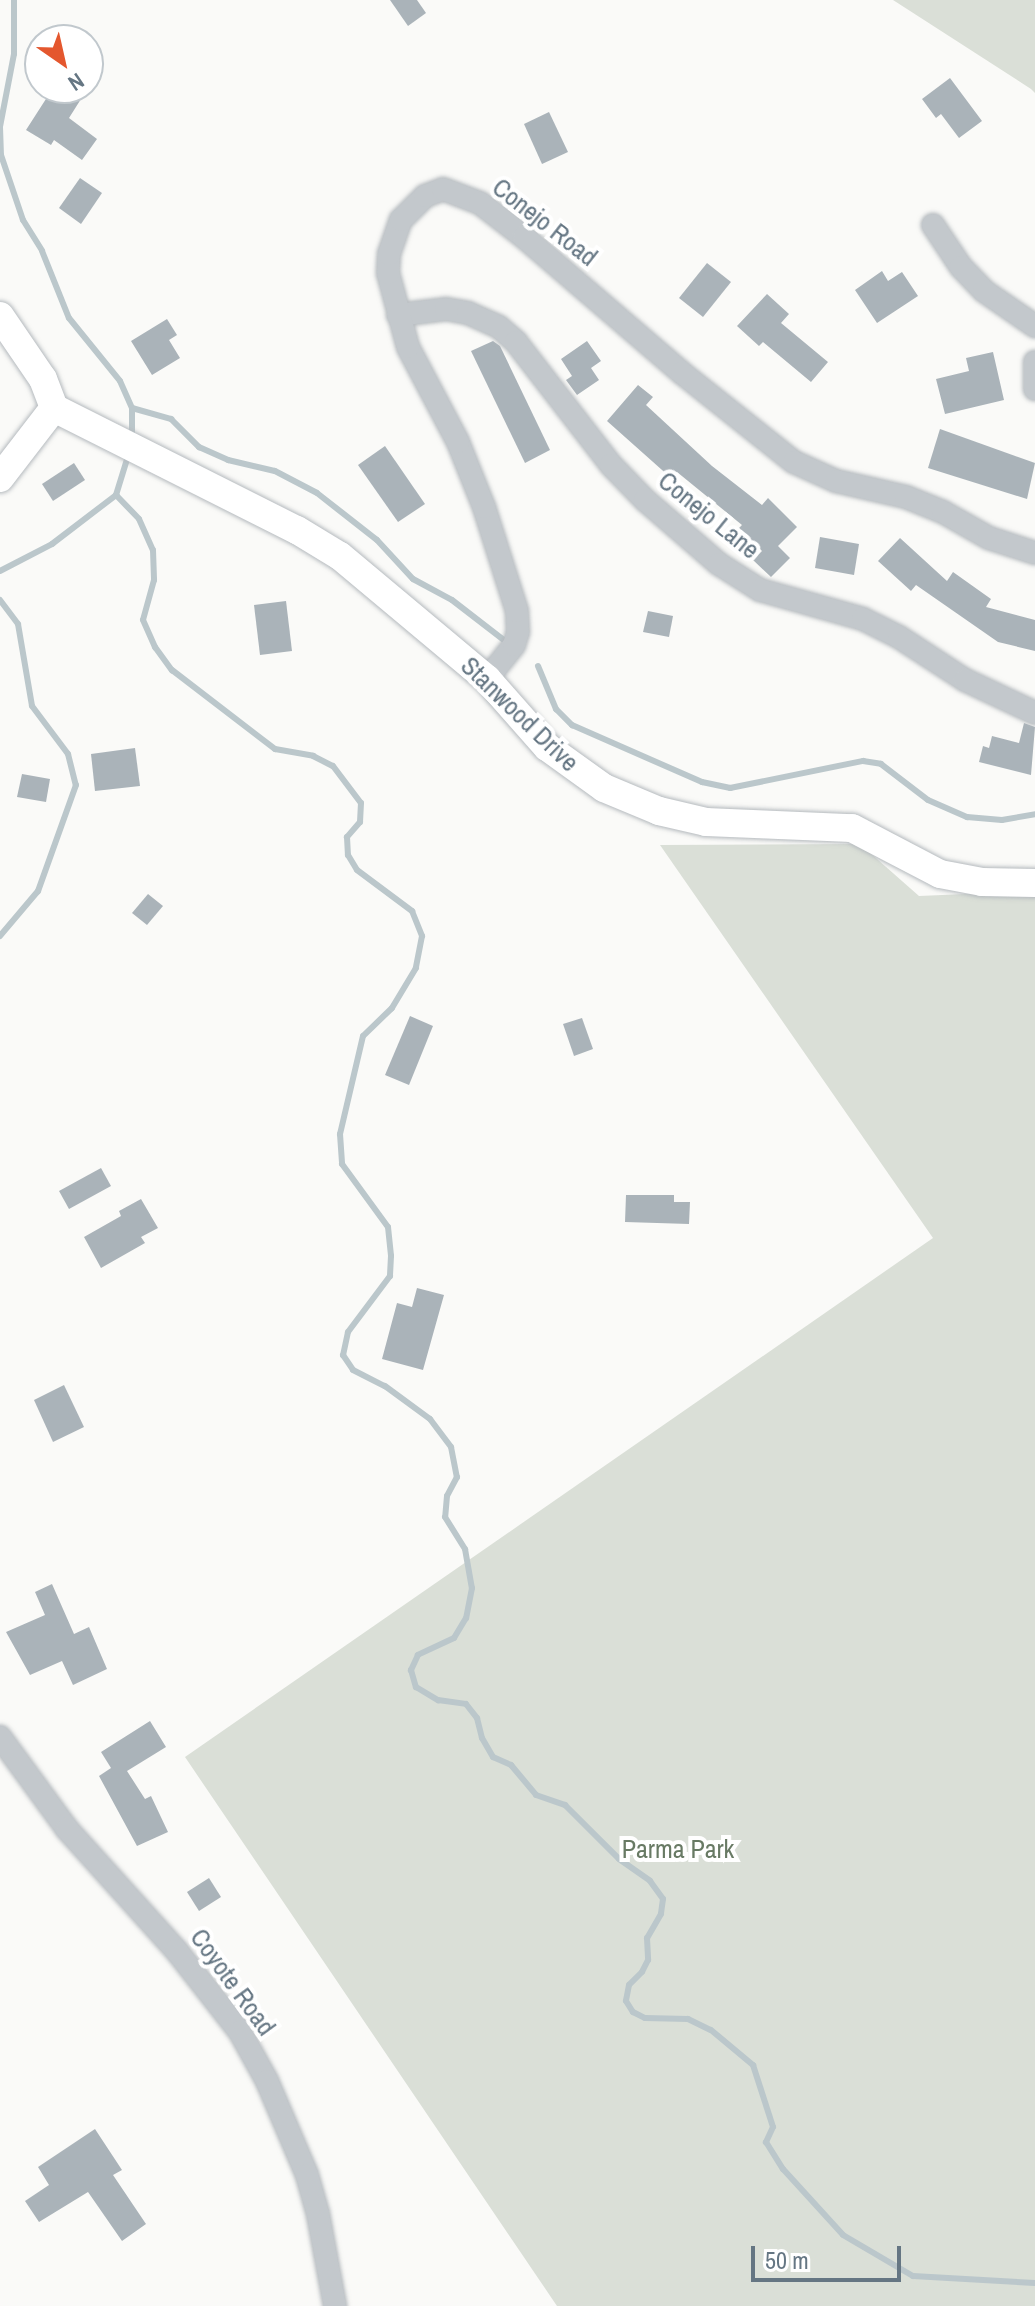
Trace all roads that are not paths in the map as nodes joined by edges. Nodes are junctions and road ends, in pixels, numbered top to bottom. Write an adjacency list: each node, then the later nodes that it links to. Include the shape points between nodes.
1 (933, 225): 4 (street, via 984,291)
2 (398, 315): 9 (street, Conejo Road, via 388,273 401,220 425,196 443,189 458,192 524,237 794,462 836,481 906,497 989,538); 10 (street, Conejo Road, via 408,347 479,494 517,611 514,645); 11 (street, Conejo Lane, via 446,309 499,327 611,465 719,564 760,590 863,619 965,680)
3 (0, 316): 7 (main road, via 43,379)
4 (1035, 326)
5 (1035, 362): 6 (street)
6 (1035, 389)
7 (54, 408): 8 (main road); 10 (main road, Stanwood Drive, via 323,544)
8 (0, 478)
9 (1035, 553)
10 (487, 679): 12 (main road, Stanwood Drive, via 558,757 604,788 640,804 742,826 844,827 940,874 982,882)
11 (1035, 713)
12 (1035, 883)
13 (0, 1737): 14 (street, Coyote Road, via 77,1841 176,1950 240,2032 307,2175)
14 (335, 2306)

